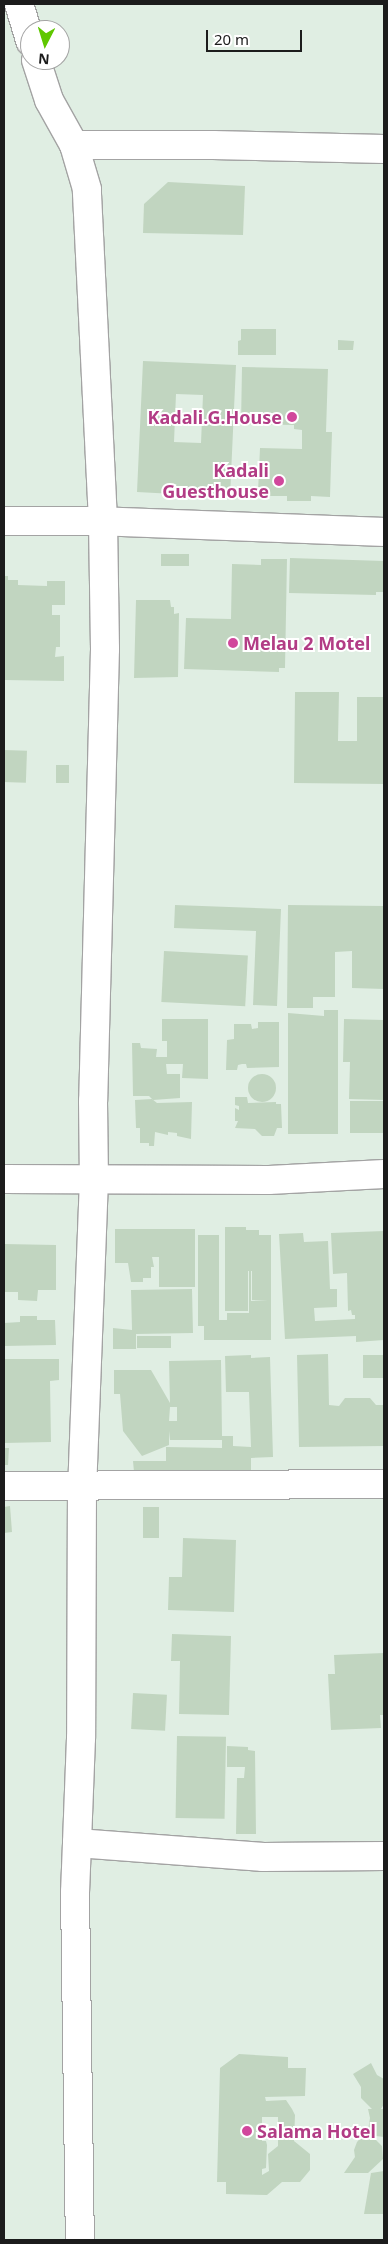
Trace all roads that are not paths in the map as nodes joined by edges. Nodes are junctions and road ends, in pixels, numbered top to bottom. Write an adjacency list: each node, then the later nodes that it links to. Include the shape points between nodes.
1 (19, 4): 2 (street)
2 (24, 20)
3 (39, 70): 4 (street, via 49,100)
4 (74, 145): 5 (street); 7 (street, via 86,188)
5 (384, 149)
6 (4, 521): 7 (street)
7 (103, 522): 8 (street); 11 (street, via 105,649 93,1100)
8 (384, 532)
9 (384, 1174): 11 (street, via 269,1180)
10 (4, 1179): 11 (street)
11 (94, 1179): 13 (street)
12 (384, 1484): 13 (street)
13 (82, 1485): 14 (street); 15 (street, via 81,1738)
14 (4, 1486)
15 (77, 1843): 16 (street, via 263,1857); 17 (street)
16 (384, 1856)
17 (80, 2240)

